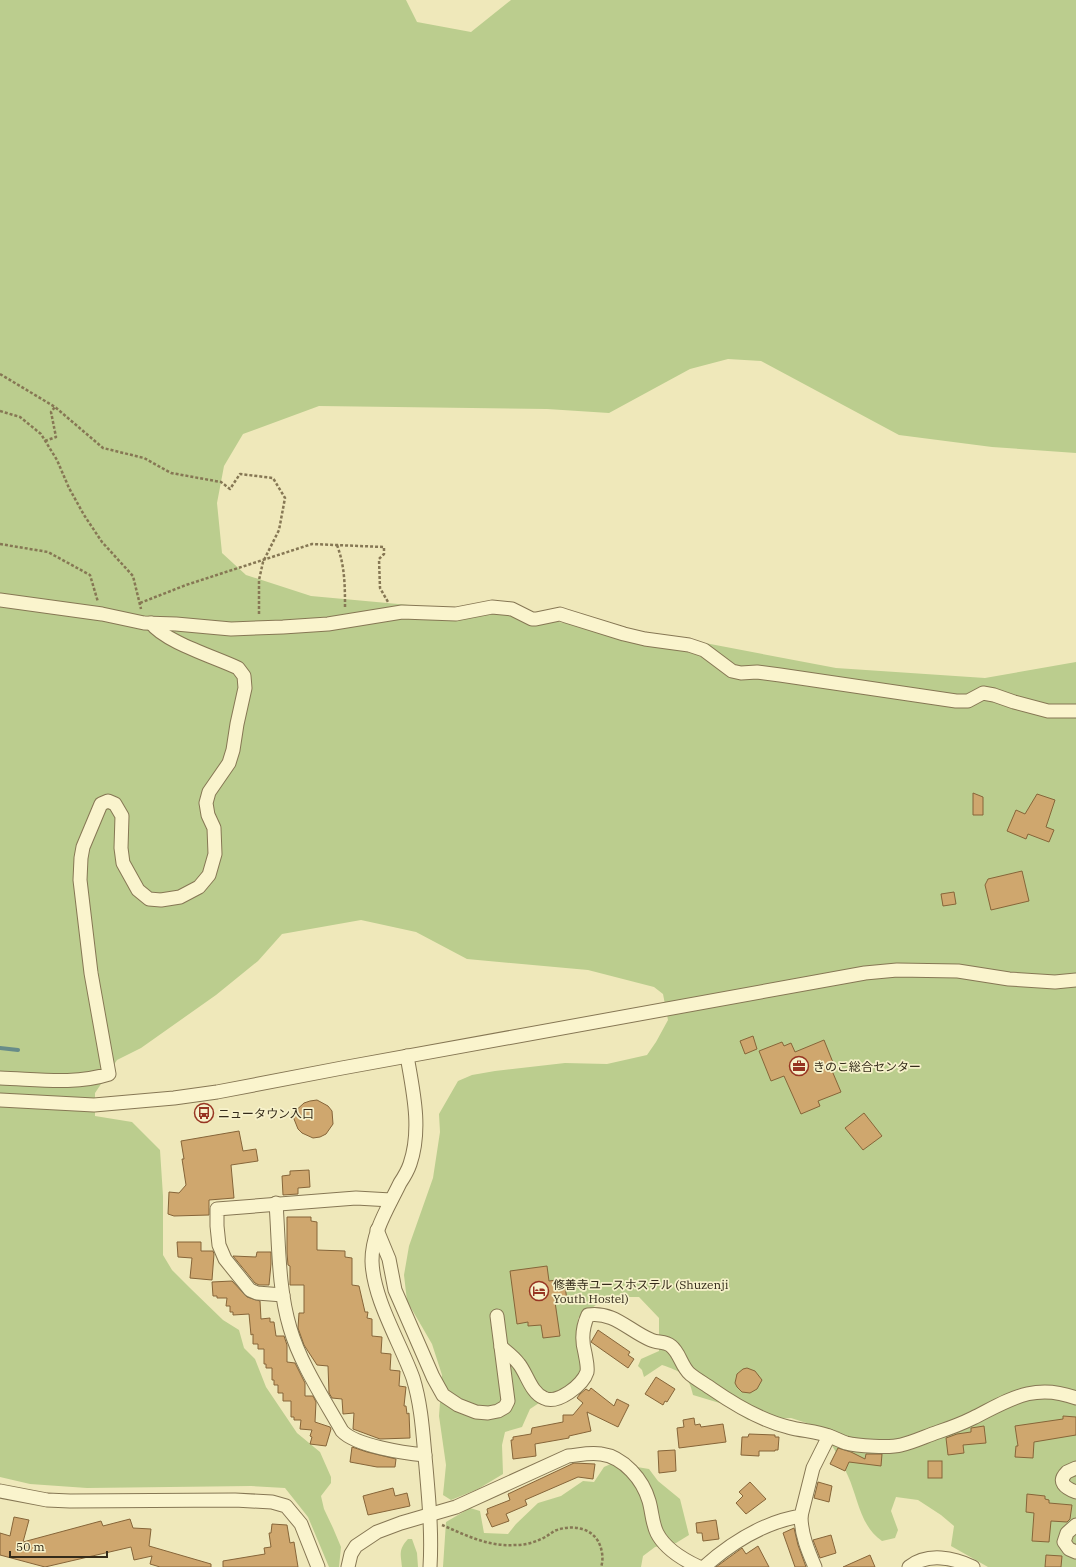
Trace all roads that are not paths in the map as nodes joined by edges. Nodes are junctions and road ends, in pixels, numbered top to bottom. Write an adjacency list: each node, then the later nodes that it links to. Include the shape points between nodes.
1 (0, 600): 2 (street)
2 (148, 623): 3 (street, via 230,629 259,628 320,624 402,612 456,614 499,607 512,609 536,620 560,614 645,639 689,644 704,650 732,671 741,673 780,674 956,701 968,701 983,693 1048,711); 6 (street, via 177,641 238,668 244,676 246,688 233,750 229,763 209,792 206,803 214,828 215,847 209,875 198,887 180,897 150,899 138,890 124,863 121,848 122,816 115,804 108,801 100,804 83,847 80,880 91,973 110,1074 77,1081)
3 (1076, 711)
4 (1076, 980): 5 (street, via 1048,982 942,970 865,973)
5 (407, 1056): 7 (street, via 174,1098 94,1105); 8 (street, via 416,1131 410,1165)
6 (0, 1078)
7 (0, 1100)
8 (391, 1200): 9 (street, via 356,1198); 10 (street)
9 (276, 1203): 11 (street); 11 (street, via 217,1209 217,1226 222,1253 245,1285 257,1293)
10 (377, 1230): 13 (street, via 390,1259 396,1290 443,1395 458,1405 476,1412 498,1411 505,1407 508,1401); 16 (street, via 372,1263 377,1292 418,1395)
11 (283, 1296): 16 (street, via 297,1347 347,1437 391,1450)
12 (497, 1316): 13 (street)
13 (501, 1347): 15 (street, via 520,1365 537,1393 551,1400 561,1398 582,1380 587,1372 582,1340 588,1315 604,1315 614,1318 650,1340 671,1346 689,1373 743,1409 788,1427)
14 (1076, 1398): 15 (street, via 1054,1391 1025,1394 999,1404 957,1426 900,1446 853,1444)
15 (829, 1436): 21 (street, via 813,1468)
16 (425, 1454): 20 (street)
17 (1076, 1468): 19 (street, via 1067,1472 1062,1479 1065,1488)
18 (0, 1491): 24 (street, via 54,1500 272,1502 286,1506 301,1524)
19 (1076, 1492)
20 (430, 1514): 25 (street, via 377,1532 363,1541 351,1554); 26 (street); 27 (street, via 456,1506 568,1456 602,1454 616,1459 632,1471 642,1484 658,1534 674,1553)
21 (801, 1516): 28 (street, via 769,1525 717,1556); 29 (street, via 801,1526)
22 (1076, 1526): 23 (street, via 1067,1533 1064,1542 1068,1549)
23 (1076, 1552)
24 (318, 1567)
25 (348, 1567)
26 (430, 1567)
27 (699, 1567)
28 (704, 1567)
29 (815, 1567)
30 (909, 1567): 31 (street, via 922,1560 941,1558 958,1560)
31 (973, 1567)

